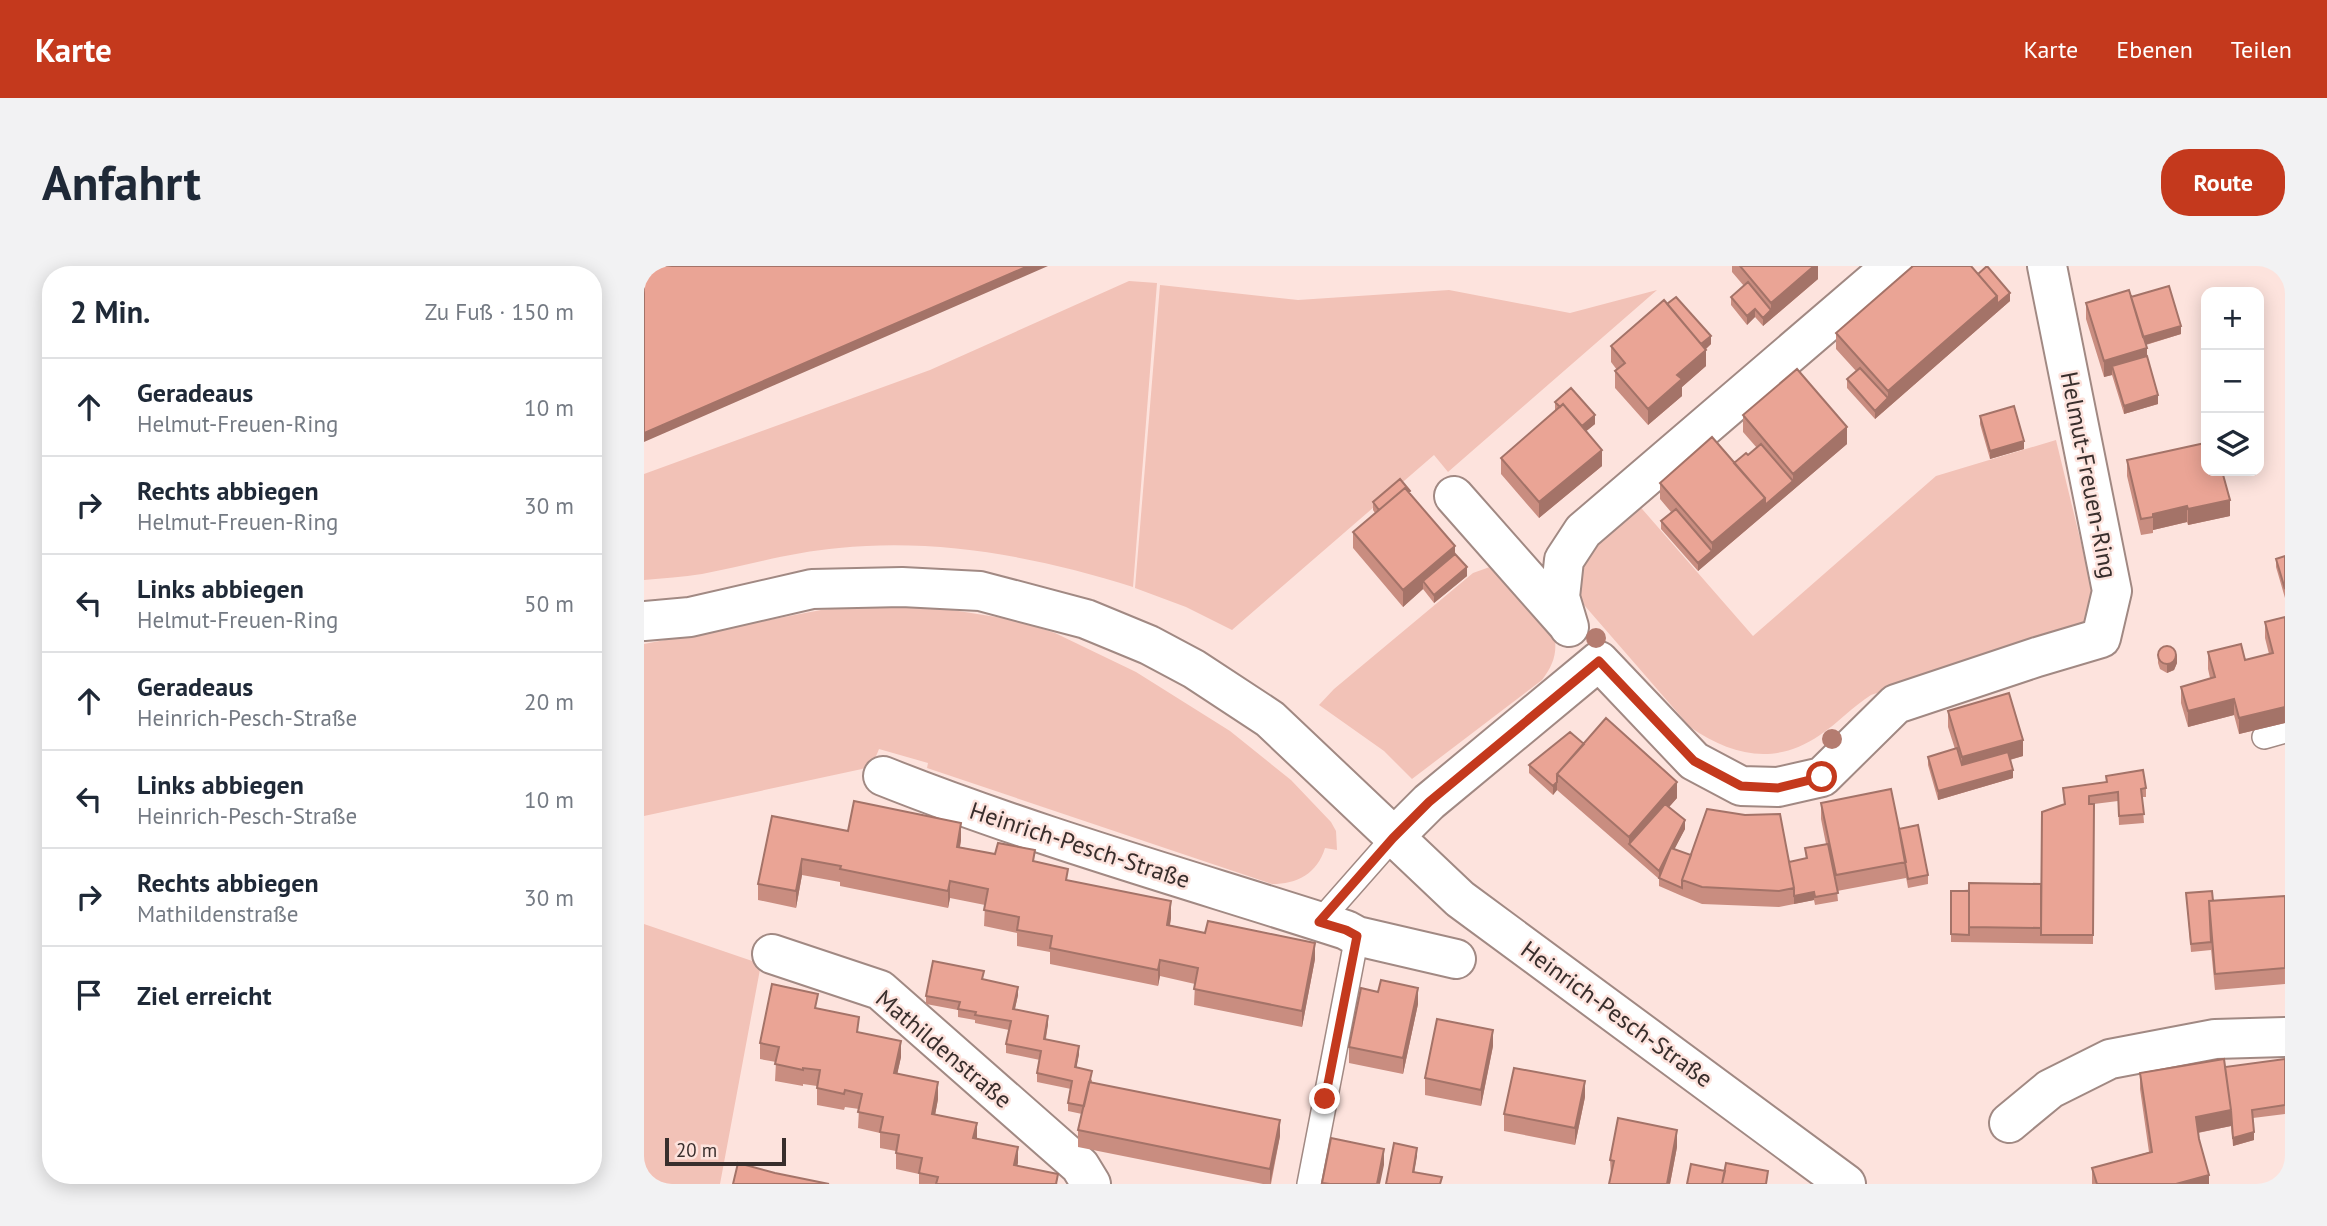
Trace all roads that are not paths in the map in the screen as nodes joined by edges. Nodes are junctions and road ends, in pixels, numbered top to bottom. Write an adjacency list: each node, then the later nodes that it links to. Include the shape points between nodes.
1 (1892, 266): 5 (street, Helmut-Freuen-Ring, via 1583,531 1564,560 1560,597)
2 (2047, 266): 6 (street, Helmut-Freuen-Ring, via 2112,590 2101,638 1896,704 1822,777 1778,788 1741,786 1694,761)
3 (1454, 496): 5 (street, Helmut-Freuen-Ring)
4 (644, 621): 8 (street, Heinrich-Pesch-Straße, via 690,617 812,589 902,587 980,591 1087,619 1194,669 1270,719)
5 (1569, 626): 6 (street, Helmut-Freuen-Ring)
6 (1599, 661): 8 (street, via 1429,802)
7 (883, 776): 9 (street, Heinrich-Pesch-Straße)
8 (1393, 838): 9 (lane); 17 (street, Heinrich-Pesch-Straße, via 1460,899)
9 (1319, 922): 10 (street, Heinrich-Pesch-Straße)
10 (1357, 936): 12 (street, Heinrich-Pesch-Straße); 16 (lane)
11 (772, 954): 15 (street, Mathildenstraße, via 880,990 1080,1166)
12 (1456, 959)
13 (2285, 1037): 14 (street, via 2215,1039 2110,1059 2050,1089)
14 (2008, 1123)
15 (1091, 1184)
16 (1309, 1184)
17 (1846, 1184)

